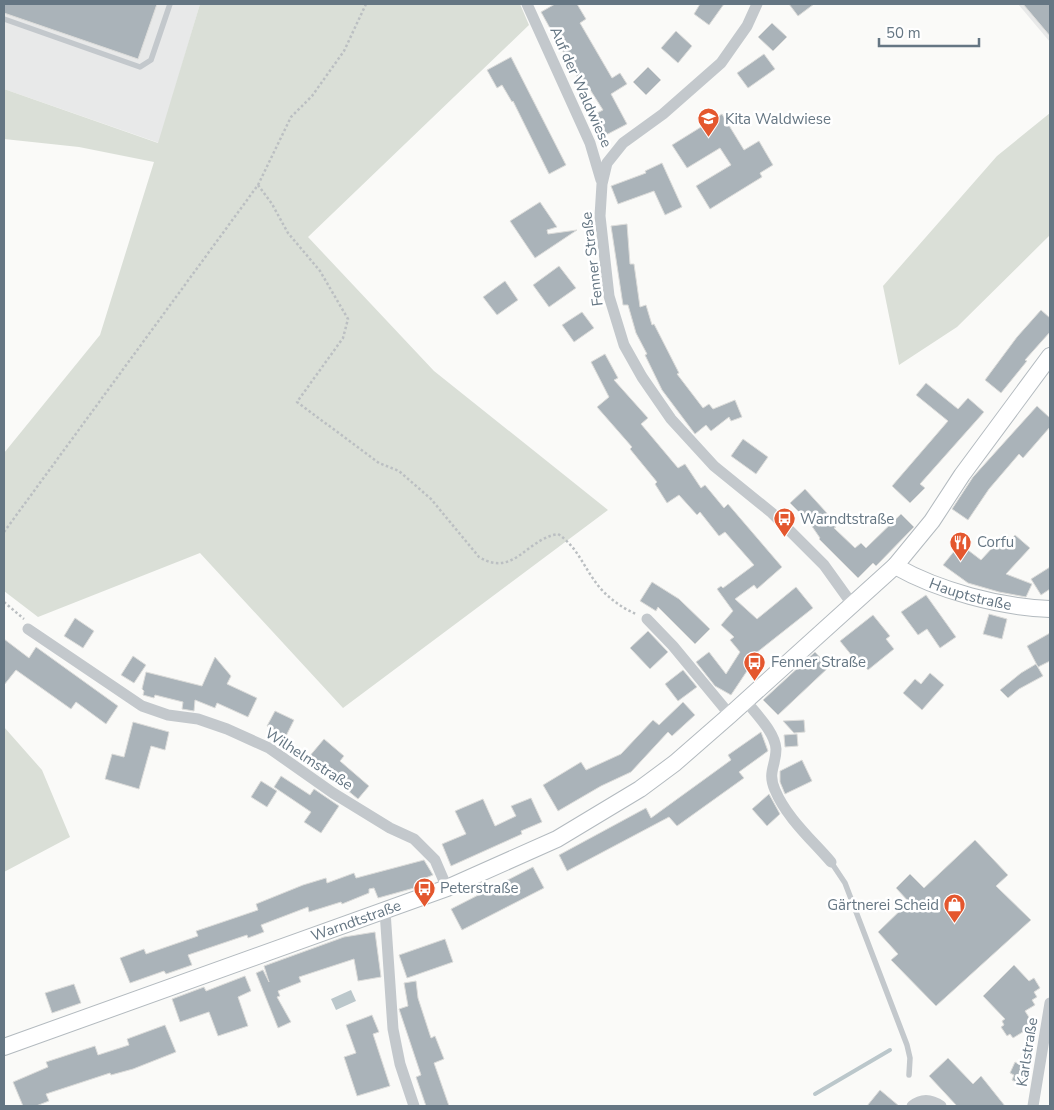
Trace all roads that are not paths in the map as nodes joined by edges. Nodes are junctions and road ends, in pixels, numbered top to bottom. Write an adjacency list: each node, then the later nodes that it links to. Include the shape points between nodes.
1 (170, 4): 4 (lane, via 151,60 140,67)
2 (527, 4): 5 (street, Auf der Waldwiese, via 590,143)
3 (757, 4): 5 (street, Fenner Straße, via 721,63 663,114 623,143 607,163)
4 (4, 19)
5 (602, 184): 8 (street, Fenner Straße, via 600,216 609,296 624,345 642,377 671,420 714,466 772,513 824,565)
6 (1050, 356): 7 (main road, Warndtstraße, via 932,521)
7 (895, 566): 8 (main road, Warndtstraße); 9 (main road, Hauptstraße, via 918,579 991,601 1023,608)
8 (852, 604): 12 (main road, Warndtstraße)
9 (1050, 609)
10 (647, 619): 13 (street)
11 (28, 629): 15 (street, Wilhelmstraße, via 142,706 168,715 198,719 269,748 333,794 414,839 435,860)
12 (746, 701): 13 (main road, Warndtstraße); 14 (street, via 776,746 770,776 775,790 784,806)
13 (730, 716): 15 (main road, Warndtstraße, via 675,763 600,814 557,839)
14 (831, 862): 19 (lane, via 845,883 907,1045)
15 (447, 888): 16 (main road, Warndtstraße)
16 (386, 911): 18 (main road, Warndtstraße); 20 (street, via 393,1030)
17 (1050, 1003): 23 (street, Karlstraße)
18 (4, 1047)
19 (909, 1074)
20 (414, 1106)
21 (912, 1106): 22 (street, via 919,1101 930,1100)
22 (941, 1106)
23 (1033, 1106)

